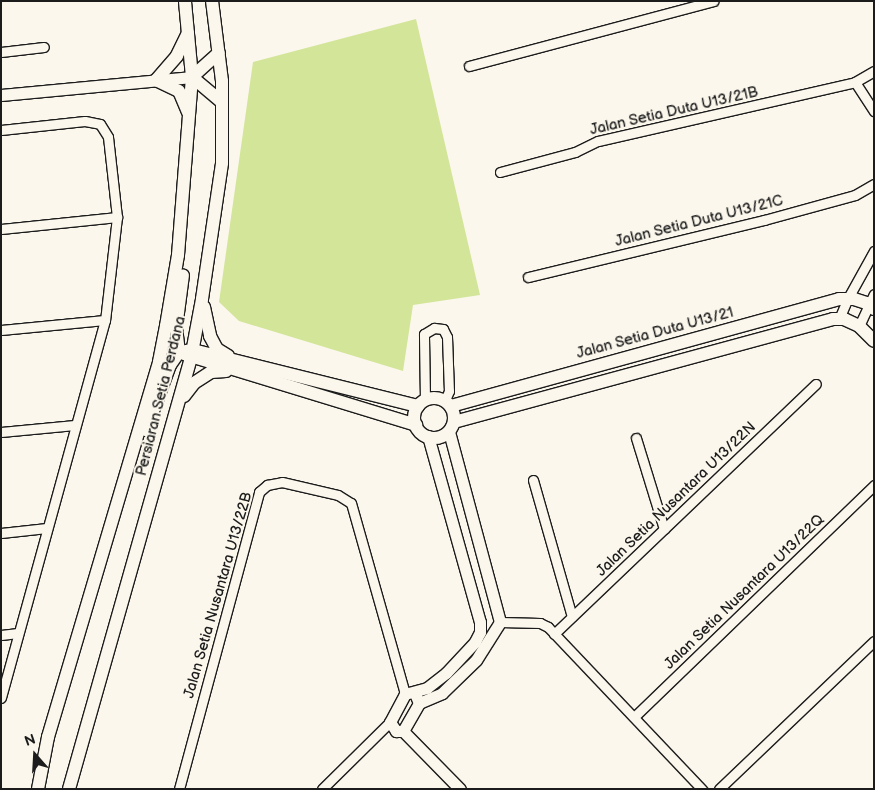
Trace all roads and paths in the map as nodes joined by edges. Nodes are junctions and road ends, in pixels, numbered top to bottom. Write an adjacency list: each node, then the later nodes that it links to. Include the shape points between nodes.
1 (185, 1): 4 (main road, Persiaran Setia Perdana)
2 (212, 1): 7 (main road, Persiaran Setia Perdana)
3 (713, 1): 8 (street)
4 (188, 33): 10 (main road, Persiaran Setia Perdana); 11 (main road, via 177,56)
5 (44, 47): 6 (street)
6 (1, 52)
7 (219, 53): 10 (main road); 14 (main road, Persiaran Setia Perdana)
8 (469, 66)
9 (874, 71): 12 (street, Jalan Setia Duta U13/21B)
10 (192, 77): 11 (street); 14 (main road); 16 (main road, Persiaran Setia Perdana)
11 (156, 80): 13 (street); 16 (main road, via 178,91)
12 (855, 82): 15 (street); 18 (street, Jalan Setia Duta U13/21B, via 598,141 575,152)
13 (1, 94)
14 (222, 102): 26 (main road, Persiaran Setia Perdana, via 222,163)
15 (874, 108)
16 (190, 116): 21 (main road, Persiaran Setia Perdana)
17 (1, 130): 20 (street, via 85,121 100,124 108,137)
18 (500, 172)
19 (874, 184): 24 (street, Jalan Setia Duta U13/21C, via 855,195 764,220)
20 (117, 217): 22 (street); 29 (street)
21 (181, 221): 33 (main road, via 184,270 176,328); 46 (main road, Persiaran Setia Perdana, via 159,362)
22 (1, 229)
23 (874, 251): 25 (street)
24 (528, 276)
25 (848, 298): 27 (main road); 28 (street); 38 (main road, Jalan Setia Duta U13/21)
26 (202, 299): 34 (main road, Persiaran Setia Perdana); 35 (main road, via 210,336 217,349)
27 (872, 302): 30 (street)
28 (839, 318): 30 (main road); 42 (main road)
29 (105, 320): 31 (street); 40 (street)
30 (859, 326): 32 (main road)
31 (1, 330)
32 (874, 340)
33 (178, 352): 34 (main road); 46 (main road, via 146,429)
34 (192, 354): 35 (main road); 39 (main road, Persiaran Setia Perdana)
35 (233, 365): 37 (main road); 39 (main road, via 194,382); 41 (main road)
36 (816, 384): 50 (street, Jalan Setia Nusantara U13/22N)
37 (421, 403): 38 (main road, via 435,398); 38 (street, via 424,334 434,328 443,329 447,337); 41 (main road, via 414,419)
38 (448, 403): 42 (main road)
39 (178, 405): 67 (main road, Persiaran Setia Perdana)
40 (75, 425): 43 (street); 49 (street)
41 (416, 425): 44 (main road)
42 (451, 427): 44 (main road, via 438,437); 52 (street)
43 (1, 432)
44 (428, 436): 53 (street)
45 (636, 438): 50 (street)
46 (129, 457): 66 (main road, Persiaran Setia Perdana, via 48,737)
47 (533, 480): 54 (street)
48 (874, 486): 63 (street, Jalan Setia Nusantara U13/22Q)
49 (47, 528): 51 (street); 57 (street)
50 (664, 529): 54 (street, Jalan Setia Nusantara U13/22N)
51 (1, 533)
52 (496, 603): 53 (street); 55 (street)
53 (476, 610): 56 (street)
54 (572, 617): 58 (street, Jalan Setia Nusantara U13/22N)
55 (498, 627): 56 (street); 58 (street, via 540,623); 61 (street, via 476,660 442,693)
56 (480, 632): 61 (street, via 475,642 446,673)
57 (18, 633): 59 (street); 62 (street)
58 (554, 634): 63 (street)
59 (1, 635)
60 (874, 641): 72 (street)
61 (413, 697): 64 (street); 65 (street); 68 (street, Jalan Setia Nusantara U13/22B, via 351,504 338,495 282,482 268,485 260,492)
62 (1, 698)
63 (634, 718): 71 (street)
64 (390, 722): 65 (street, via 396,731); 69 (street)
65 (403, 731): 70 (street)
66 (38, 789)
67 (70, 789)
68 (179, 789)
69 (322, 789)
70 (460, 789)
71 (702, 789)
72 (719, 789)

